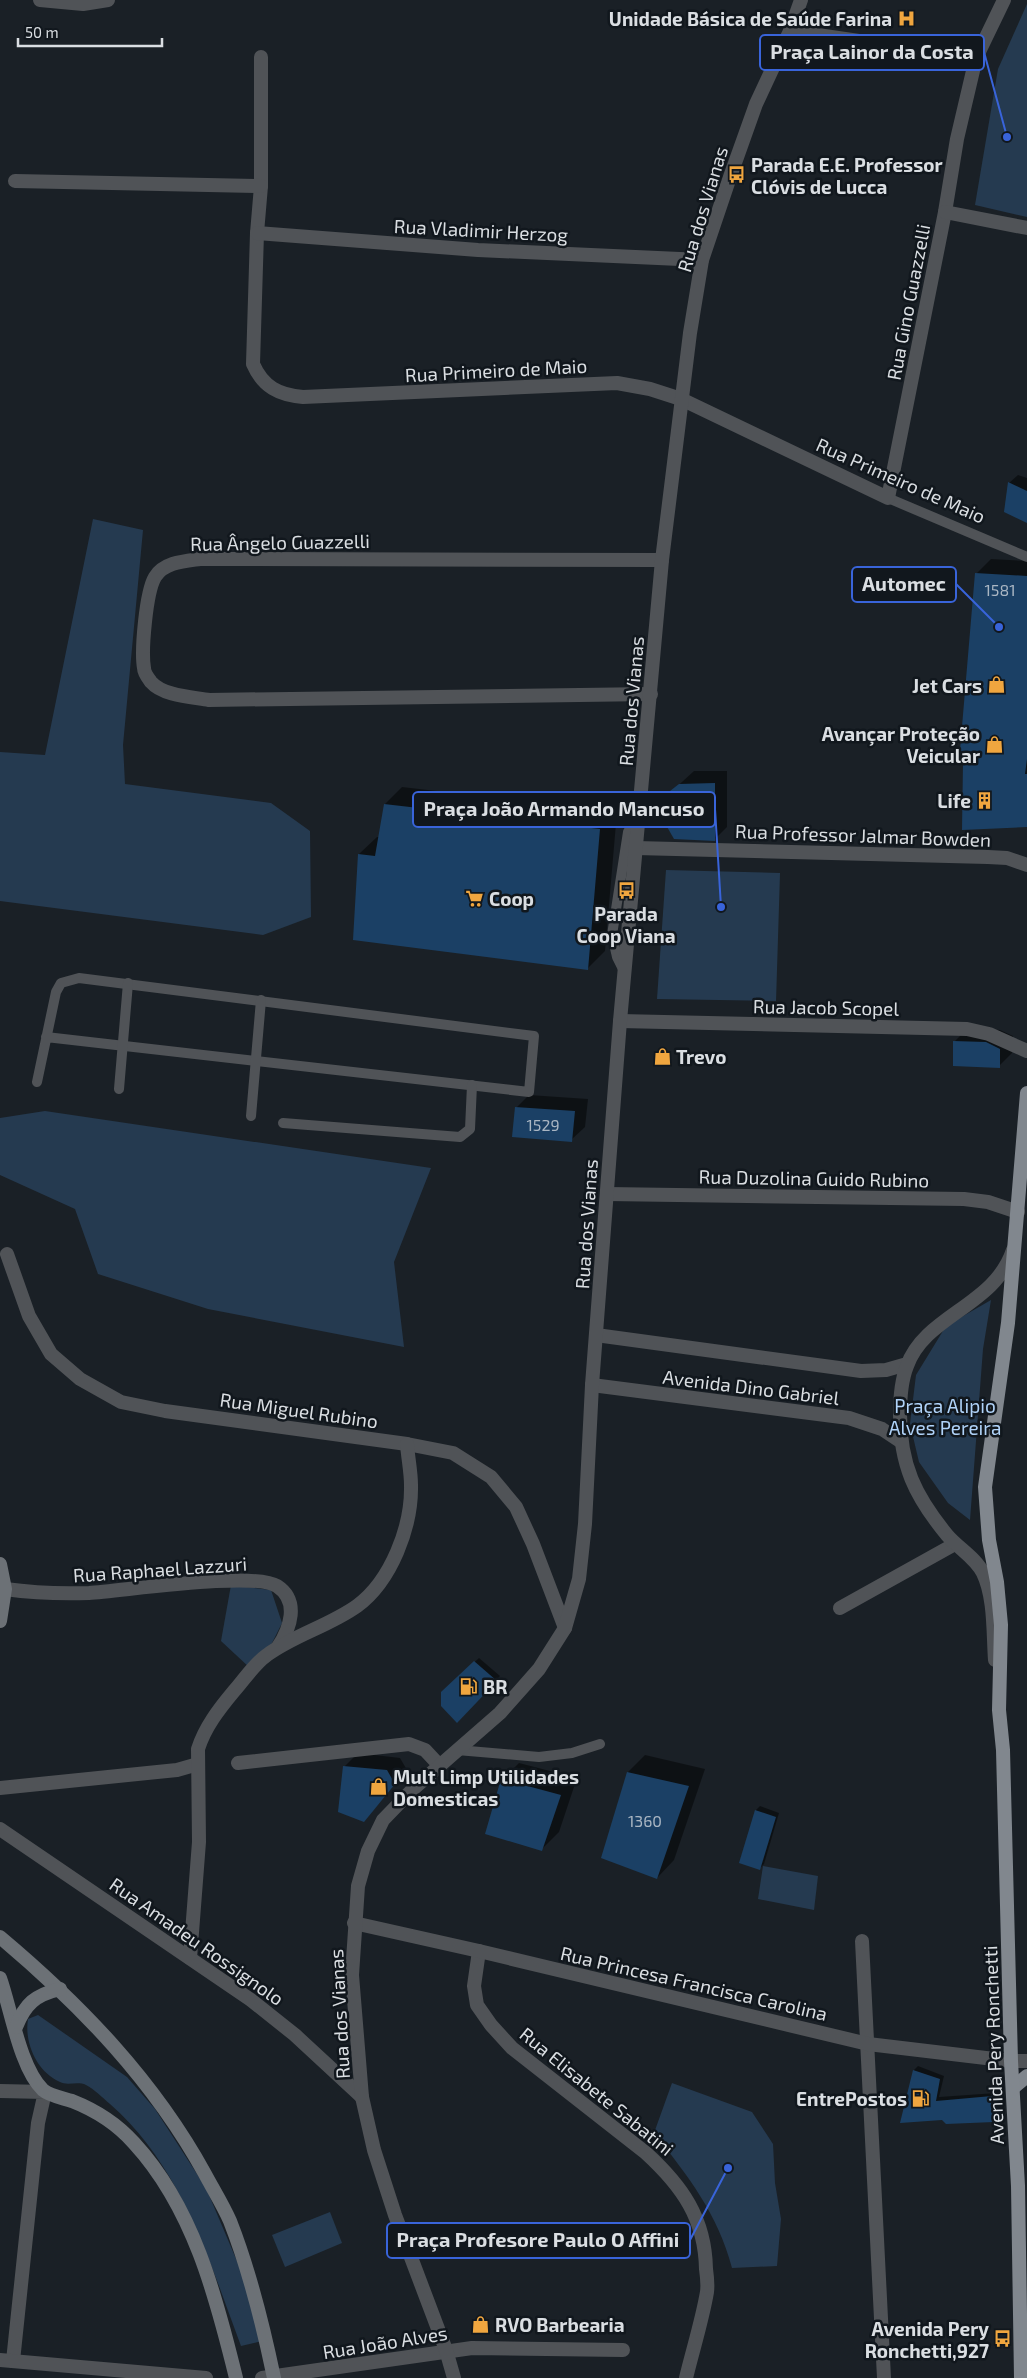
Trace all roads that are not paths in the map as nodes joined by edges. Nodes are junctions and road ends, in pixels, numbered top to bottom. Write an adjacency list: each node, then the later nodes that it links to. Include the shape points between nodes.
1 (40, 0): 2 (street, via 83,4)
2 (108, 0)
3 (801, 0): 5 (street, Rua dos Vianas)
4 (1004, 0): 7 (street, Rua Gino Guazzelli)
5 (790, 31): 7 (street); 13 (street, Rua dos Vianas, via 756,104)
6 (261, 57): 9 (street, Rua Primeiro de Maio)
7 (976, 58): 10 (street, Rua Gino Guazzelli, via 957,139)
8 (15, 181): 9 (street)
9 (261, 186): 12 (street, Rua Primeiro de Maio)
10 (945, 212): 11 (street); 15 (street, Rua Gino Guazzelli)
11 (1027, 228)
12 (257, 233): 13 (street, Rua Vladimir Herzog, via 478,250); 14 (street, Rua Primeiro de Maio, via 253,364 269,388 286,396 617,383)
13 (702, 260): 14 (street, Rua dos Vianas)
14 (681, 398): 15 (street, Rua Primeiro de Maio); 17 (street, Rua dos Vianas)
15 (888, 498): 16 (lane, Rua Primeiro de Maio)
16 (1027, 557)
17 (662, 560): 18 (street, Rua dos Vianas); 18 (street, Rua Ângelo Guazzelli, via 200,558 177,562 156,576 149,600 142,653 144,671 152,683 169,692 209,700)
18 (651, 694): 19 (street, Rua dos Vianas)
19 (640, 813): 20 (street, Rua dos Vianas); 22 (lane, via 628,832 612,935)
20 (636, 848): 21 (street, Rua Professor Jalmar Bowden, via 988,857); 22 (street, Rua dos Vianas)
21 (1027, 864)
22 (624, 971): 25 (street, Rua dos Vianas)
23 (128, 984): 24 (lane); 26 (lane, via 79,978 61,983); 27 (lane)
24 (261, 1000): 29 (lane); 31 (lane, via 534,1036 529,1092)
25 (620, 1021): 28 (street, Rua Jacob Scopel, via 967,1029 989,1034); 36 (street, Rua dos Vianas)
26 (46, 1037): 27 (lane); 30 (lane)
27 (123, 1045): 29 (lane); 32 (lane)
28 (1027, 1051)
29 (256, 1061): 31 (lane); 34 (lane)
30 (36, 1082)
31 (472, 1085): 35 (lane, via 470,1129 460,1137)
32 (118, 1088)
33 (1027, 1093): 37 (main road, Avenida Pery Ronchetti)
34 (250, 1116)
35 (283, 1122)
36 (608, 1194): 37 (street, Rua Duzolina Guido Rubino, via 964,1199 988,1202); 40 (street, Rua dos Vianas)
37 (1018, 1212): 38 (main road, Avenida Pery Ronchetti)
38 (1016, 1237): 41 (street, Avenida Pery Ronchetti, via 1010,1258 994,1284 938,1327); 52 (main road, Avenida Pery Ronchetti, via 1008,1323 985,1488 1001,1625)
39 (7, 1254): 44 (street, Rua Miguel Rubino, via 29,1316 51,1354 80,1379 121,1402 164,1411)
40 (596, 1335): 41 (street, Avenida Dino Gabriel, via 862,1371 886,1370); 42 (street, Rua dos Vianas)
41 (907, 1364): 43 (street, Avenida Pery Ronchetti, via 900,1394)
42 (592, 1385): 43 (street, Avenida Dino Gabriel, via 849,1418 882,1429); 50 (street, Rua dos Vianas, via 579,1579)
43 (900, 1441): 45 (street, Avenida Pery Ronchetti, via 916,1489 932,1516)
44 (407, 1444): 50 (street, Rua Miguel Rubino, via 453,1453 491,1477 516,1508); 51 (street, via 411,1487 405,1528 394,1560 377,1587 357,1606)
45 (955, 1544): 48 (street); 52 (street, Avenida Pery Ronchetti, via 983,1573 988,1586)
46 (0, 1564): 47 (main road)
47 (5, 1589): 49 (main road); 51 (street, Rua Raphael Lazzuri, via 55,1594 235,1580 264,1582 277,1586 287,1597 291,1608 290,1621)
48 (840, 1608)
49 (0, 1622)
50 (565, 1628): 54 (street, Rua dos Vianas, via 539,1669 500,1713)
51 (278, 1648): 56 (street, via 265,1656 206,1727 198,1749)
52 (999, 1710): 69 (main road, Avenida Pery Ronchetti, via 1003,1750)
53 (600, 1744): 54 (lane, via 572,1753 539,1757)
54 (457, 1750): 57 (street, Rua dos Vianas)
55 (238, 1763): 57 (street, via 409,1744 425,1750)
56 (198, 1764): 58 (street, via 177,1770); 64 (street, via 199,1842)
57 (439, 1765): 60 (street, Rua dos Vianas, via 382,1820 368,1851 358,1886)
58 (0, 1788)
59 (0, 1828): 64 (street, Rua Amadeu Rossignolo)
60 (354, 1923): 63 (street, Rua Princesa Francisca Carolina); 75 (street, Rua dos Vianas, via 353,1993)
61 (0, 1937): 66 (main road)
62 (862, 1942): 68 (street)
63 (479, 1950): 68 (street, Rua Princesa Francisca Carolina); 83 (street, Rua Elisabete Sabatini, via 474,1986 477,2005 491,2025 512,2048 646,2153 666,2171 687,2198 700,2226 706,2255 707,2290)
64 (190, 1958): 75 (street, Rua Amadeu Rossignolo, via 295,2034)
65 (0, 1978): 67 (main road)
66 (60, 1989): 67 (main road, via 44,1993 33,2001 24,2010); 81 (main road, via 138,2073 184,2137 229,2219 256,2299)
67 (16, 2027): 74 (main road, via 26,2065)
68 (868, 2044): 69 (street, Rua Princesa Francisca Carolina); 84 (street)
69 (1011, 2061): 70 (street, Rua Princesa Francisca Carolina); 72 (main road, Avenida Pery Ronchetti)
70 (1027, 2061)
71 (1027, 2076): 72 (main road)
72 (1014, 2087): 85 (main road, Avenida Pery Ronchetti)
73 (0, 2091): 74 (street)
74 (45, 2092): 78 (street); 80 (main road, via 73,2102 114,2124 134,2142 158,2172 185,2218 205,2270)
75 (362, 2097): 76 (street, Rua dos Vianas, via 374,2150 395,2215)
76 (446, 2350): 77 (street, Rua João Alves); 81 (street, Rua João Alves); 82 (street, Rua dos Vianas)
77 (623, 2350)
78 (6, 2360): 79 (street)
79 (206, 2378)
80 (236, 2378)
81 (270, 2378)
82 (454, 2378)
83 (686, 2378)
84 (884, 2378)
85 (1021, 2378)

